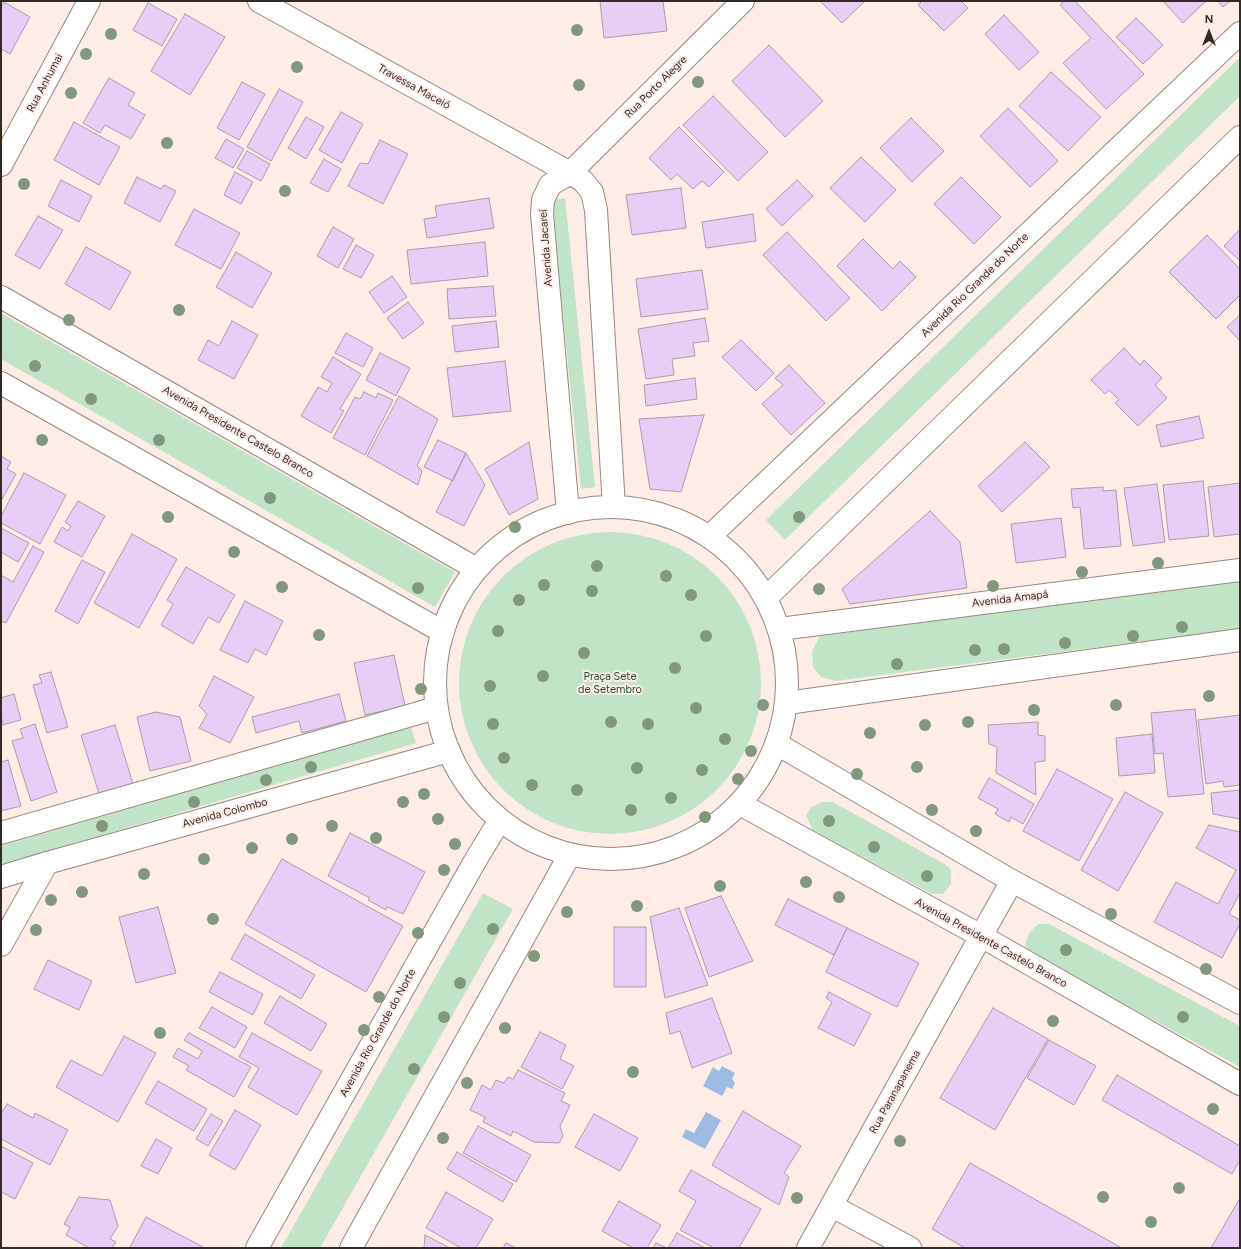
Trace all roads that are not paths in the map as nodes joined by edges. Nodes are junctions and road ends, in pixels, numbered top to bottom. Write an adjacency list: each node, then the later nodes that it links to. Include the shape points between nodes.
1 (89, 1): 6 (street, Rua Anhumai)
2 (258, 1): 7 (street, Travessa Maceió)
3 (743, 1): 7 (street, Rua Porto Alegre)
4 (1240, 33): 12 (street, Avenida Rio Grande do Norte)
5 (1240, 137): 15 (street)
6 (1, 165)
7 (570, 173): 10 (street, via 583,181 592,192 596,210); 11 (street, Avenida Jacareí, via 550,184 543,200 542,214)
8 (1, 297): 13 (street, Avenida Presidente Castelo Branco)
9 (1, 384): 17 (street)
10 (614, 508): 11 (street, via 591,508); 12 (street, via 647,511 679,521)
11 (568, 513): 13 (street, via 520,532)
12 (709, 537): 15 (street, via 731,554)
13 (475, 568): 17 (street, via 457,598)
14 (1240, 570): 16 (street, Avenida Amapá)
15 (766, 598): 16 (street)
16 (780, 629): 19 (street, via 788,674)
17 (443, 632): 20 (street, via 436,660)
18 (1240, 640): 19 (street)
19 (787, 703): 21 (street)
20 (436, 708): 22 (street); 25 (street)
21 (777, 744): 23 (street, via 755,786); 29 (street)
22 (448, 751): 24 (street, via 462,777); 27 (street, Avenida Colombo)
23 (740, 804): 26 (street, via 717,824 690,840 661,851 631,858); 30 (street, Avenida Presidente Castelo Branco)
24 (500, 820): 26 (street, via 553,851); 35 (street, Avenida Rio Grande do Norte)
25 (1, 833)
26 (569, 856): 36 (street)
27 (46, 863): 28 (street, Avenida Colombo); 31 (street)
28 (1, 877)
29 (1012, 881): 30 (street, Rua Paranapanema); 32 (street)
30 (981, 936): 33 (street, Avenida Presidente Castelo Branco); 34 (street, Rua Paranapanema)
31 (1, 945)
32 (1240, 1003)
33 (1240, 1084)
34 (832, 1206): 37 (street, Rua Paranapanema); 38 (street)
35 (257, 1248)
36 (351, 1248)
37 (808, 1248)
38 (910, 1248)

